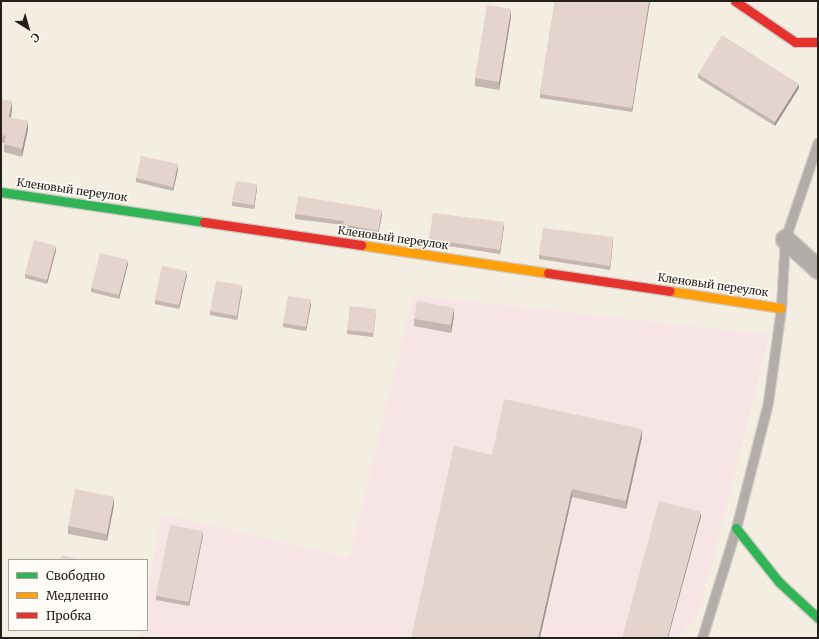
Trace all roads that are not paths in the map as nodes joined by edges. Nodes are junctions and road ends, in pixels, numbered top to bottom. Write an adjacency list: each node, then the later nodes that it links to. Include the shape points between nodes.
1 (735, 1): 2 (street, via 794,42)
2 (818, 42)
3 (818, 142): 5 (lane)
4 (1, 192): 7 (street, Кленовый переулок)
5 (785, 239): 6 (street); 7 (lane)
6 (818, 269)
7 (781, 308): 8 (lane, via 768,402)
8 (736, 528): 9 (street, via 779,582); 10 (lane)
9 (818, 618)
10 (702, 638)

